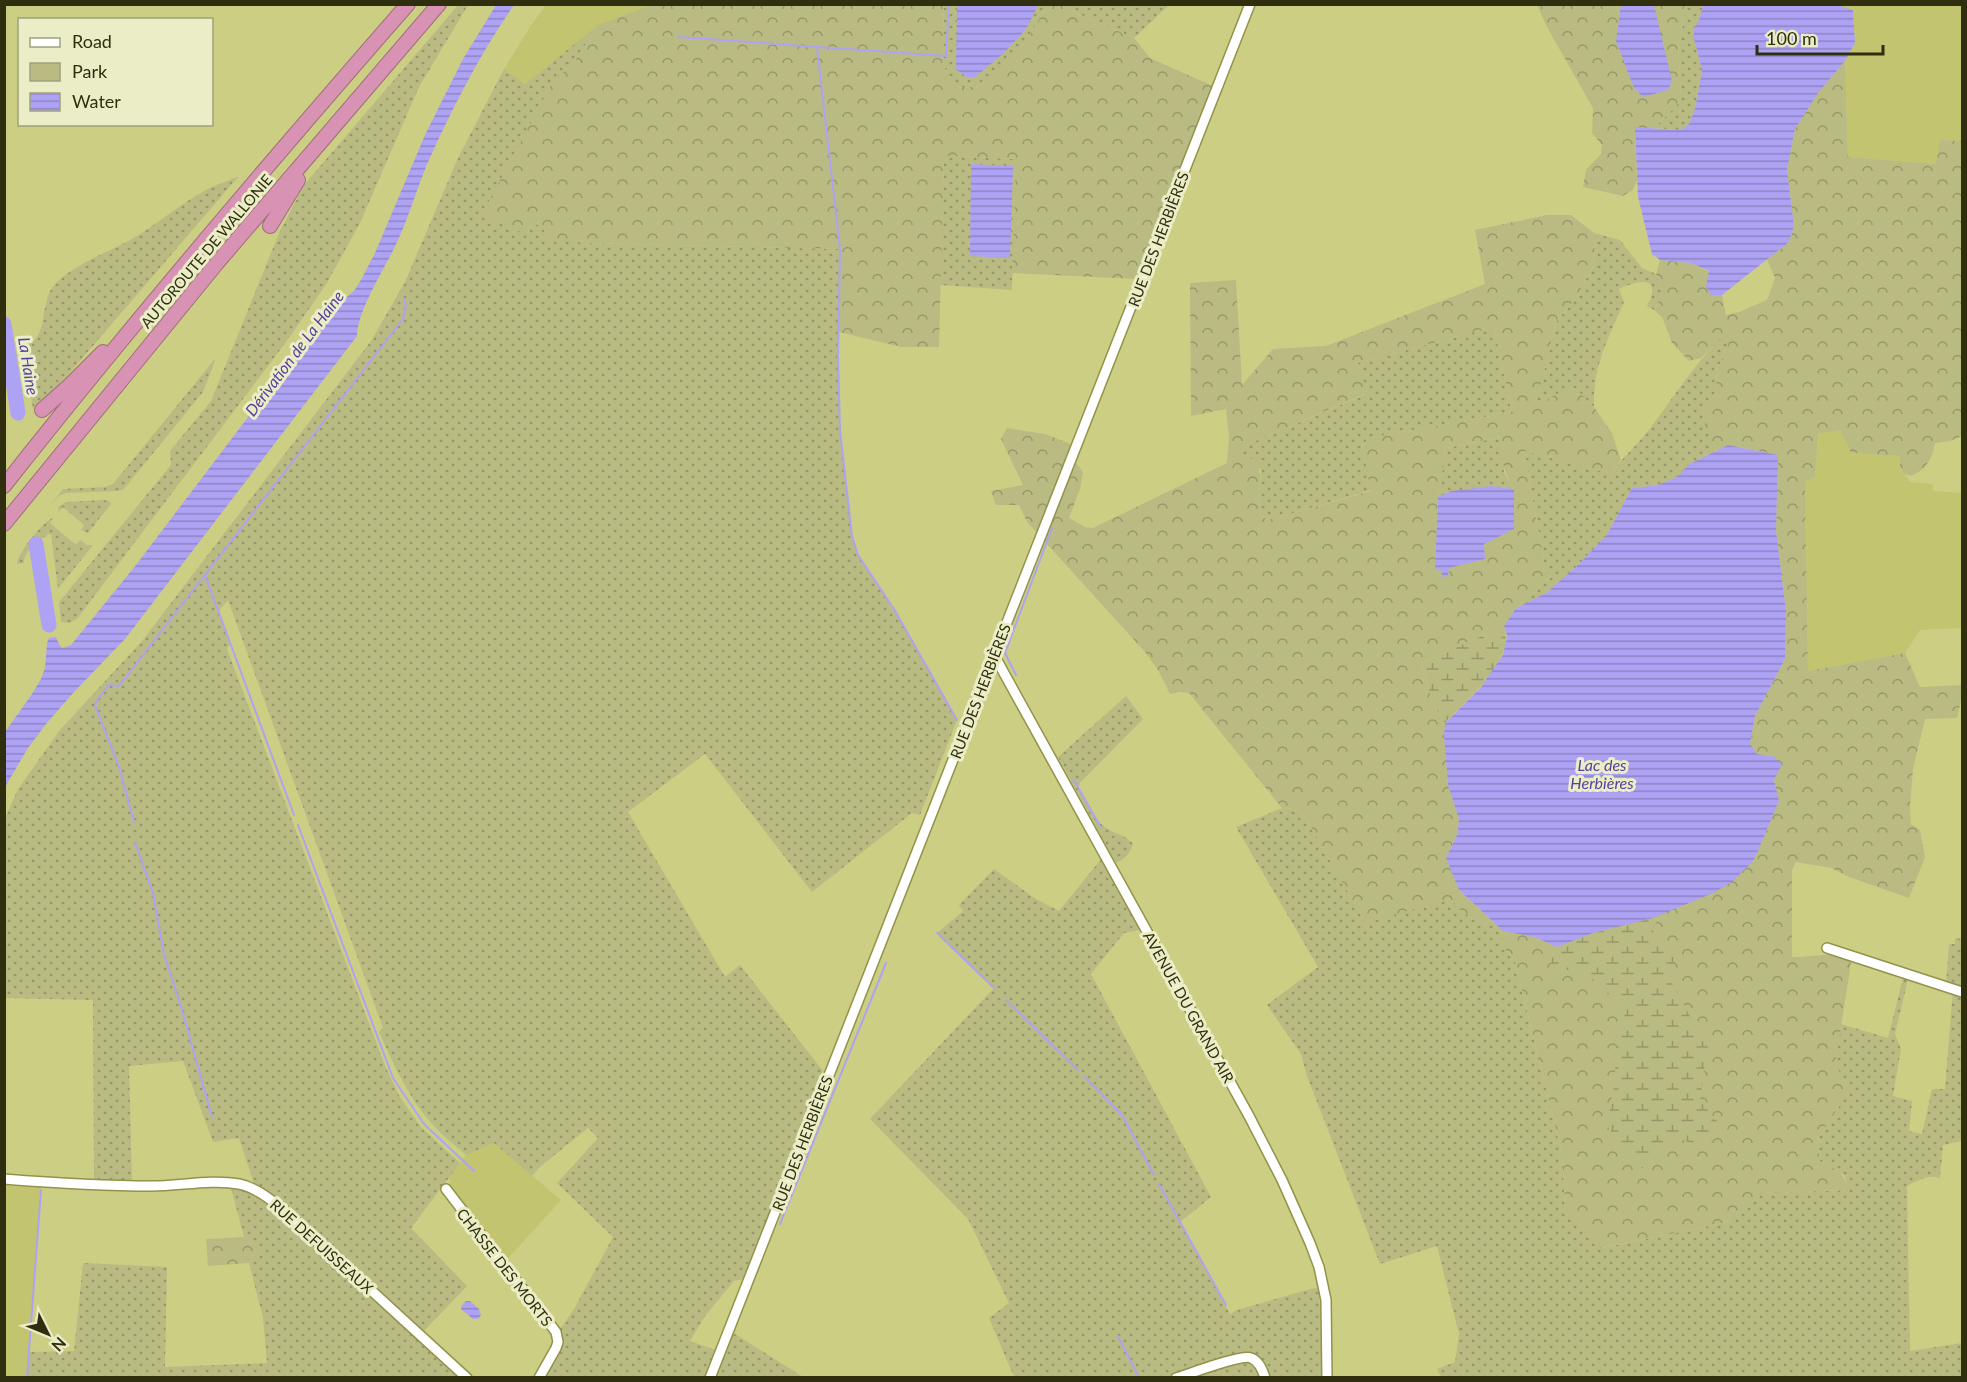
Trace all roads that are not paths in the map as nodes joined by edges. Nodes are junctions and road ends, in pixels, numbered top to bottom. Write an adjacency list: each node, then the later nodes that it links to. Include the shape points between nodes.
1 (408, 4): 6 (highway, AUTOROUTE DE WALLONIE)
2 (439, 4): 4 (highway, AUTOROUTE DE WALLONIE)
3 (1250, 4): 10 (street, RUE DES HERBIÈRES)
4 (317, 147): 5 (highway); 9 (highway, AUTOROUTE DE WALLONIE, via 159,332)
5 (270, 226)
6 (134, 326): 7 (highway); 8 (highway, AUTOROUTE DE WALLONIE)
7 (42, 410)
8 (4, 486)
9 (4, 524)
10 (994, 655): 17 (street, RUE DES HERBIÈRES); 20 (street, AVENUE DU GRAND AIR, via 1275,1164 1323,1281)
11 (1827, 948): 12 (street)
12 (1962, 992)
13 (4, 1179): 15 (street, RUE DEFUISSEAUX, via 107,1186 216,1183 253,1189 279,1206)
14 (446, 1190): 16 (street, CHASSE DES MORTS, via 556,1332 556,1348)
15 (467, 1377)
16 (539, 1377)
17 (710, 1377)
18 (1176, 1377): 19 (street, via 1247,1358 1255,1360)
19 (1265, 1377)
20 (1327, 1377)

